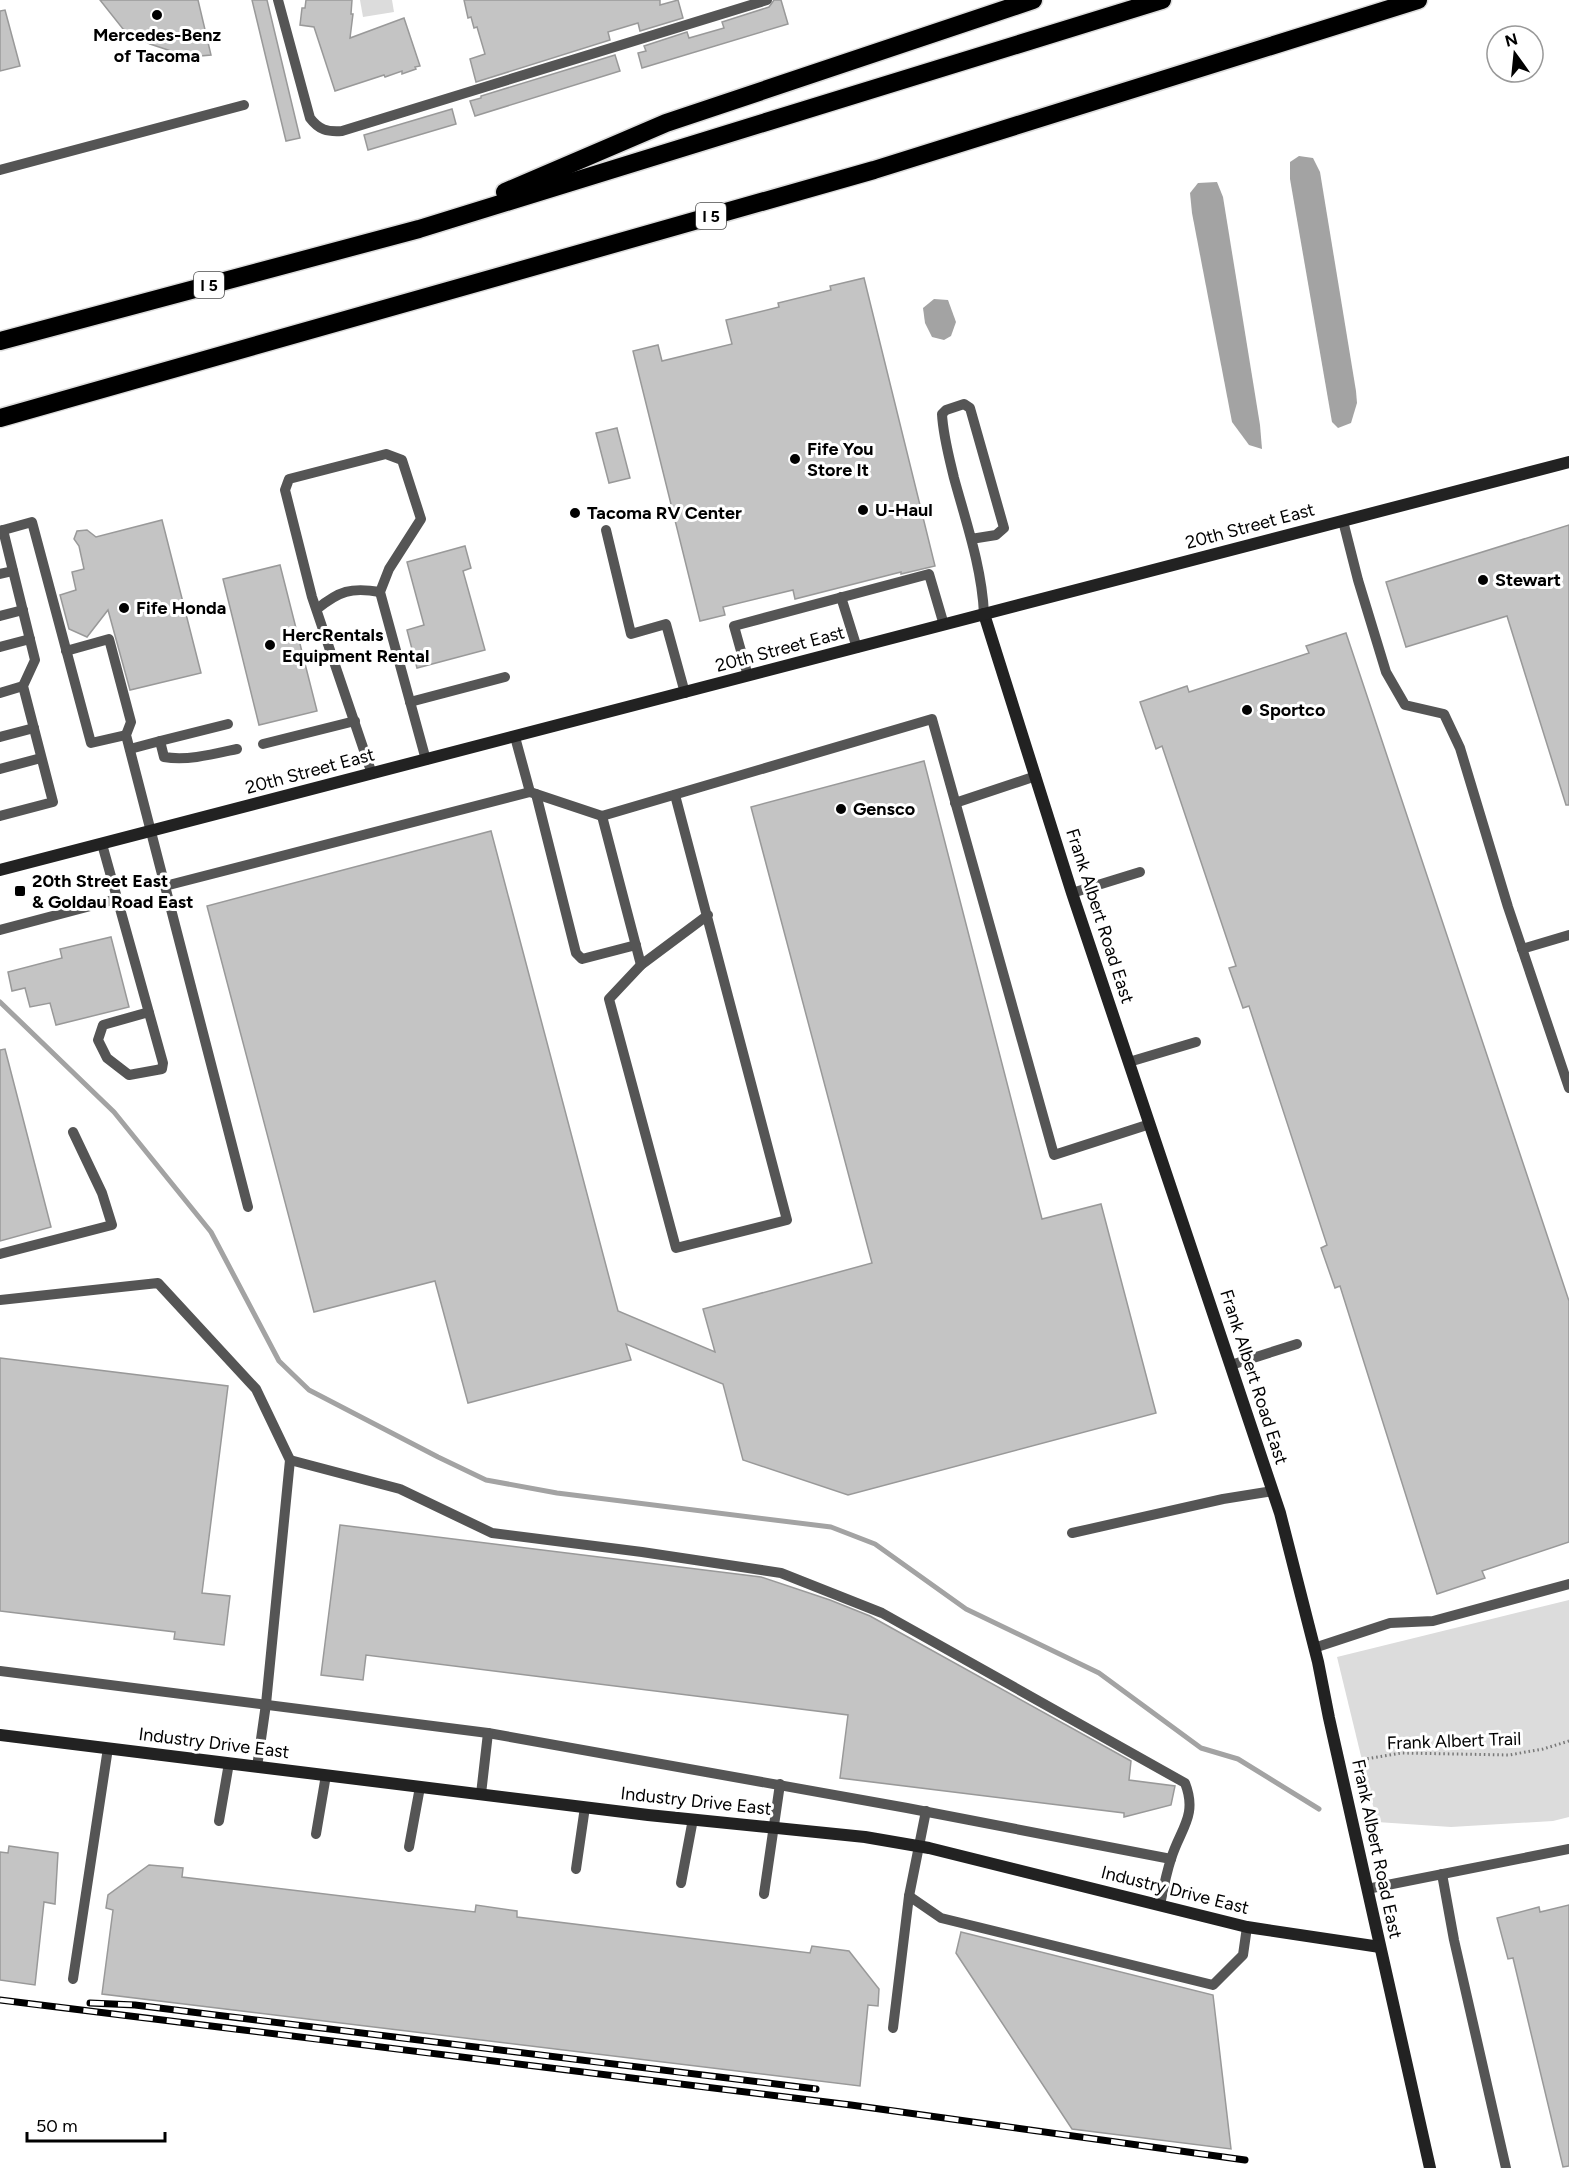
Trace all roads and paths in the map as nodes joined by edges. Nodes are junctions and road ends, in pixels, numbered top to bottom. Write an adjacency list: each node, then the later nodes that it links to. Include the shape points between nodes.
1 (278, 0): 2 (lane, via 310,118 324,131 333,132)
2 (767, 0)
3 (1033, 0): 8 (highway, via 666,123)
4 (1162, 0): 8 (highway, I 5)
5 (1418, 0): 10 (highway, I 5, via 873,170)
6 (244, 105): 7 (lane)
7 (0, 170)
8 (419, 229): 9 (highway, I 5)
9 (0, 341)
10 (0, 418)
11 (1569, 462): 12 (street, 20th Street East)
12 (1343, 521): 22 (street, 20th Street East); 66 (lane, via 1386,672 1406,705 1444,714 1460,748)
13 (2, 530): 16 (lane); 28 (lane, via 32,522)
14 (606, 530): 33 (lane, via 632,634 666,624)
15 (971, 539): 15 (lane, via 942,424 946,410 964,405 970,408 1004,528 996,535); 22 (lane, via 984,595)
16 (13, 571): 17 (lane); 21 (lane)
17 (0, 574)
18 (380, 592): 20 (lane, via 360,588 334,596); 20 (lane, via 389,569 421,519 402,460 386,454 289,479 285,490); 34 (lane)
19 (842, 597): 24 (lane, via 929,574); 27 (lane); 29 (lane, via 734,626)
20 (317, 609): 35 (lane)
21 (23, 610): 23 (lane); 25 (lane)
22 (984, 614): 24 (street, 20th Street East); 49 (street, Frank Albert Road East)
23 (0, 615)
24 (944, 625): 27 (street, 20th Street East)
25 (30, 639): 26 (lane); 31 (lane, via 35,660)
26 (0, 647)
27 (857, 648): 29 (street, 20th Street East)
28 (66, 651): 38 (lane, via 91,743); 38 (lane, via 109,639 131,722)
29 (748, 676): 33 (street, 20th Street East)
30 (505, 677): 34 (lane)
31 (23, 686): 32 (lane); 37 (lane)
32 (0, 693)
33 (685, 693): 39 (street, 20th Street East)
34 (410, 702): 46 (lane)
35 (355, 721): 42 (lane); 48 (lane)
36 (228, 724): 41 (lane)
37 (34, 728): 40 (lane); 45 (lane)
38 (126, 735): 43 (lane)
39 (515, 736): 46 (street, 20th Street East); 50 (lane)
40 (0, 737)
41 (160, 741): 43 (lane); 44 (lane, via 164,757 171,758)
42 (263, 744)
43 (130, 749): 55 (lane)
44 (237, 749)
45 (41, 758): 47 (lane); 53 (lane, via 53,802)
46 (426, 760): 48 (street, 20th Street East)
47 (0, 770)
48 (372, 774): 55 (street, 20th Street East)
49 (1036, 776): 52 (lane); 60 (street, Frank Albert Road East)
50 (533, 793): 54 (lane); 59 (lane); 65 (lane, via 576,953 582,958)
51 (675, 795): 52 (lane, via 932,719); 54 (lane); 62 (lane)
52 (955, 803): 72 (lane, via 1054,1155)
53 (0, 816)
54 (602, 816): 65 (lane)
55 (150, 831): 56 (street, 20th Street East); 59 (lane)
56 (102, 844): 57 (street, 20th Street East); 61 (lane)
57 (0, 870)
58 (1140, 872): 60 (lane)
59 (165, 886): 74 (lane)
60 (1072, 893): 70 (street, Frank Albert Road East)
61 (117, 899): 63 (lane); 68 (lane)
62 (708, 915): 67 (lane); 67 (lane, via 787,1220 676,1248 609,999)
63 (0, 930)
64 (1569, 935): 66 (lane)
65 (636, 945): 67 (lane)
66 (1522, 949): 71 (lane)
67 (641, 965)
68 (148, 1012): 68 (lane, via 162,1069 129,1075 107,1058 98,1040 103,1025)
69 (1196, 1042): 70 (lane)
70 (1129, 1062): 72 (street, Frank Albert Road East)
71 (1569, 1088)
72 (1150, 1124): 78 (street, Frank Albert Road East)
73 (73, 1132): 75 (lane, via 102,1193 112,1225)
74 (248, 1207)
75 (0, 1254)
76 (0, 1300): 79 (lane, via 158,1283 256,1389)
77 (1298, 1344): 78 (lane)
78 (1231, 1365): 80 (street, Frank Albert Road East)
79 (290, 1460): 85 (lane); 106 (lane, via 400,1489 492,1533 781,1573 882,1613 1185,1783 1190,1814)
80 (1273, 1491): 81 (lane, via 1223,1498); 83 (street, Frank Albert Road East)
81 (1072, 1533)
82 (1569, 1584): 83 (lane, via 1434,1621 1390,1623)
83 (1314, 1648): 91 (street, Frank Albert Road East)
84 (0, 1671): 85 (lane)
85 (266, 1704): 86 (lane); 92 (lane)
86 (488, 1733): 94 (lane); 96 (lane)
87 (0, 1735): 89 (street, Industry Drive East)
88 (1569, 1741): 91 (path, Frank Albert Trail, via 1509,1755 1402,1753)
89 (108, 1748): 90 (street, Industry Drive East); 116 (lane)
90 (229, 1763): 92 (street, Industry Drive East); 100 (lane)
91 (1340, 1764): 110 (street, Frank Albert Road East)
92 (257, 1767): 93 (street, Industry Drive East)
93 (326, 1775): 95 (street, Industry Drive East); 102 (lane)
94 (780, 1785): 98 (lane); 101 (lane)
95 (420, 1787): 96 (street, Industry Drive East); 103 (lane)
96 (481, 1794): 97 (street, Industry Drive East)
97 (585, 1807): 99 (street, Industry Drive East); 107 (lane)
98 (926, 1811): 104 (lane); 106 (lane)
99 (693, 1819): 101 (street, Industry Drive East); 109 (lane)
100 (219, 1821)
101 (775, 1828): 104 (street, Industry Drive East); 111 (lane)
102 (316, 1834)
103 (410, 1847)
104 (919, 1847): 112 (lane); 113 (street, Industry Drive East)
105 (1569, 1849): 108 (lane)
106 (1171, 1859): 113 (lane)
107 (576, 1869)
108 (1442, 1874): 110 (lane); 119 (lane)
109 (681, 1883)
110 (1367, 1889): 115 (street, Frank Albert Road East)
111 (764, 1894)
112 (909, 1896): 114 (lane, via 941,1918 1213,1985 1243,1955); 117 (lane)
113 (1160, 1905): 114 (street, Industry Drive East)
114 (1247, 1927): 115 (street, Industry Drive East)
115 (1380, 1947): 118 (street, Frank Albert Road East)
116 (73, 1979)
117 (893, 2028)
118 (1430, 2168)
119 (1506, 2168)

